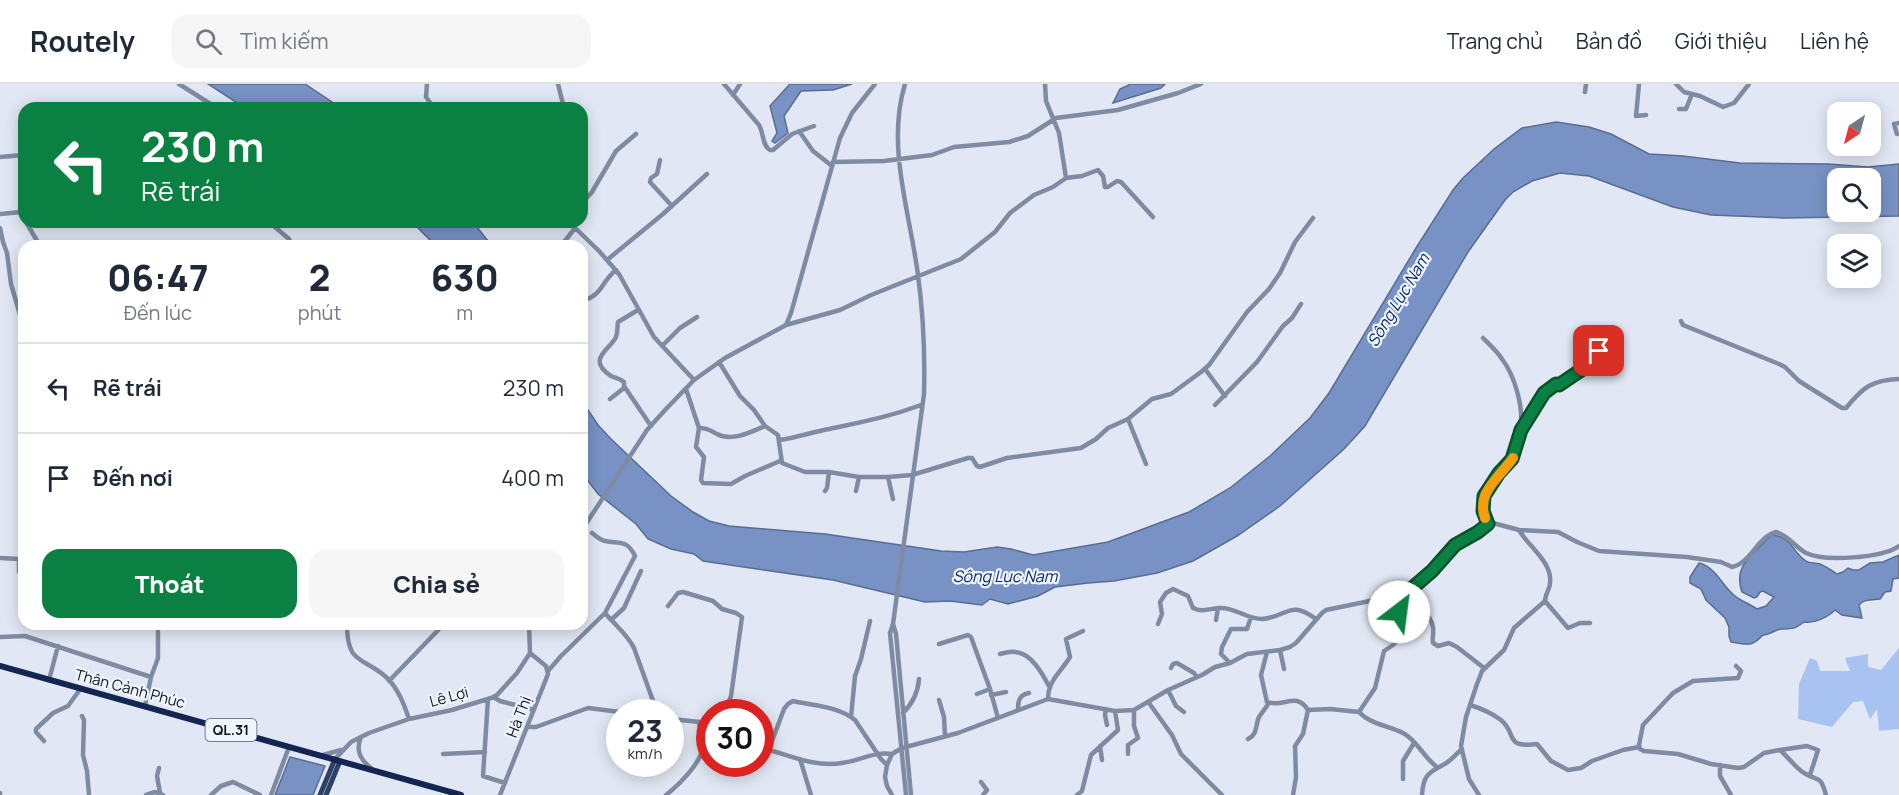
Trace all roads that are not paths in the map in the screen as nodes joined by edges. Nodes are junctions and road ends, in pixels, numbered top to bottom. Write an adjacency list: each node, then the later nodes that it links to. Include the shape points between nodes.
1 (179, 84): 17 (street)
2 (427, 84): 18 (street)
3 (558, 84): 19 (street)
4 (724, 84): 16 (street)
5 (740, 84): 16 (street)
6 (875, 84): 32 (street, via 852,113)
7 (905, 84): 30 (street, via 898,121)
8 (1045, 84): 22 (street, via 1046,101)
9 (1201, 84): 22 (street, via 1118,110)
10 (1586, 84): 14 (street)
11 (1639, 84): 21 (street, via 1636,116)
12 (1676, 84): 15 (street, via 1683,92)
13 (1749, 84): 15 (street, via 1726,107)
14 (1585, 92)
15 (1692, 94): 20 (street, via 1686,110)
16 (733, 95): 25 (street, via 763,131 767,148 773,150)
17 (208, 102)
18 (430, 102)
19 (562, 102)
20 (1679, 109)
21 (1646, 115)
22 (1054, 118): 30 (street, via 1017,140); 34 (street)
23 (1899, 123): 27 (street, via 1894,124)
24 (814, 126): 25 (street)
25 (799, 131): 32 (street, via 813,151)
26 (636, 134): 35 (street, via 616,151)
27 (1897, 134)
28 (18, 156): 29 (street)
29 (0, 157)
30 (899, 158): 32 (street); 47 (street)
31 (660, 160): 36 (street, via 657,174 650,182)
32 (833, 164): 54 (street)
33 (708, 174): 36 (street)
34 (1066, 178): 39 (street, via 1098,170 1105,188 1121,182); 47 (street, via 1010,213 995,232 965,256)
35 (588, 196)
36 (672, 206): 45 (street)
37 (18, 212): 38 (street)
38 (0, 214)
39 (1153, 217)
40 (1313, 218): 59 (street, via 1269,289)
41 (0, 228): 50 (street)
42 (276, 228): 44 (street)
43 (577, 228): 45 (street)
44 (290, 240)
45 (607, 260): 46 (street)
46 (616, 270): 48 (street, via 595,296); 51 (street)
47 (918, 276): 54 (street, via 840,310); 66 (street, via 925,371)
48 (588, 299)
49 (1301, 304): 64 (street, via 1257,362)
50 (18, 308)
51 (638, 310): 56 (street); 62 (street, via 618,322 615,338 600,360)
52 (697, 318): 56 (street)
53 (1681, 321): 60 (street, via 1785,367 1798,381 1842,408 1868,385)
54 (786, 325): 58 (street)
55 (1483, 338): 72 (street, via 1504,360 1521,407)
56 (662, 345): 61 (street)
57 (1611, 352): 72 (street, via 1599,351 1587,367 1545,391)
58 (719, 362): 61 (street); 69 (street)
59 (1205, 369): 64 (street); 68 (street, via 1171,394 1152,399)
60 (1899, 379)
61 (694, 380): 63 (street)
62 (624, 386): 65 (street); 70 (street)
63 (686, 389): 70 (street); 71 (street)
64 (1225, 396): 67 (street)
65 (610, 399)
66 (921, 405): 73 (street, via 891,416); 77 (street)
67 (1215, 405)
68 (1128, 419): 75 (street); 77 (street, via 1081,448 1007,458 980,467 968,458)
69 (765, 426): 71 (street, via 734,436); 73 (street, via 776,432)
70 (649, 428): 83 (street)
71 (699, 428): 74 (street, via 696,447 704,457 703,483 731,484)
72 (1521, 430): 84 (street, via 1512,459 1484,496 1483,511)
73 (779, 440): 74 (street)
74 (780, 461): 76 (street, via 805,472)
75 (1146, 464)
76 (829, 472): 78 (street); 80 (street)
77 (912, 475): 79 (street); 102 (street)
78 (859, 477): 79 (street); 81 (street)
79 (888, 477): 82 (street)
80 (825, 491)
81 (856, 491)
82 (893, 499)
83 (588, 521)
84 (1488, 524): 85 (street); 91 (street, via 1455,545)
85 (1519, 530): 87 (street, via 1558,532 1599,551 1687,557 1732,567 1776,531 1816,556 1865,555); 92 (street, via 1548,569 1551,583)
86 (592, 533): 95 (street, via 621,542 635,553)
87 (1899, 546)
88 (0, 558): 89 (street)
89 (18, 559)
90 (641, 571): 98 (street, via 624,608)
91 (1403, 598): 97 (street, via 1394,596 1329,609); 122 (street, via 1427,614 1433,627 1433,643 1457,646); 155 (street, via 1395,644 1384,651 1375,688)
92 (1545, 601): 101 (street, via 1568,628); 122 (street, via 1514,628 1504,651)
93 (668, 606): 140 (street, via 683,592 713,601 742,617)
94 (1218, 608): 96 (street, via 1230,608); 99 (street); 103 (street, via 1196,610 1188,597 1173,589 1160,602 1162,614)
95 (605, 613): 98 (street); 109 (street)
96 (1251, 617): 97 (street, via 1268,618 1293,609); 118 (street, via 1247,629 1231,629 1222,647 1221,654)
97 (1316, 619): 114 (street, via 1296,643)
98 (611, 620): 139 (street, via 629,638)
99 (1216, 620)
100 (870, 621): 158 (street, via 855,676)
101 (1590, 623)
102 (893, 624): 156 (street); 172 (street, via 890,633)
103 (1158, 624)
104 (158, 630): 125 (street, via 158,658)
105 (348, 630): 129 (street, via 351,650 358,660)
106 (438, 630): 129 (street)
107 (529, 630): 116 (street)
108 (588, 630): 124 (street)
109 (588, 630)
110 (1083, 631): 130 (street, via 1066,639 1070,657)
111 (0, 637): 113 (street, via 25,636)
112 (939, 644): 132 (street, via 971,637)
113 (58, 646): 125 (street); 128 (street)
114 (1280, 650): 115 (street); 123 (street)
115 (1267, 652): 118 (street, via 1247,654); 144 (street, via 1261,675)
116 (530, 653): 124 (street); 138 (street, Lê Lợi, via 517,673)
117 (1000, 654): 130 (street, via 1016,651 1027,656)
118 (1230, 663): 126 (street)
119 (0, 666): 128 (highway, Thân Cảnh Phúc / QL.31)
120 (1736, 666): 171 (street, via 1741,672 1738,678 1693,681 1666,699 1643,725)
121 (1171, 668): 126 (street, via 1177,663)
122 (1484, 668): 145 (street)
123 (1284, 669)
124 (548, 671): 148 (street, Hà Thị)
125 (151, 677): 146 (street)
126 (1197, 677): 133 (street)
127 (919, 679): 156 (street, via 912,703)
128 (49, 680): 131 (highway, Thân Cảnh Phúc / QL.31)
129 (389, 681): 160 (street, via 402,699)
130 (1049, 686): 141 (street)
131 (81, 688): 146 (highway, Thân Cảnh Phúc / QL.31); 167 (street, via 68,706 53,713 36,729)
132 (990, 689): 136 (street); 137 (street)
133 (1168, 690): 143 (street); 154 (street)
134 (1006, 692): 137 (street)
135 (1029, 693): 150 (street, via 1019,699)
136 (977, 694)
137 (991, 695): 159 (street)
138 (491, 698): 148 (street); 160 (street, Lê Lợi); 177 (street)
139 (652, 699)
140 (730, 699)
141 (1048, 699): 147 (street); 150 (street)
142 (939, 700): 164 (street)
143 (1149, 703): 151 (street); 214 (street, via 1172,735 1180,754)
144 (1269, 704): 152 (street, via 1300,700); 166 (street)
145 (1470, 705): 171 (street, via 1502,721 1518,744 1537,744 1550,760 1565,769 1576,770); 174 (street)
146 (145, 706): 170 (highway, Thân Cảnh Phúc / QL.31)
147 (1106, 709): 153 (street); 161 (street)
148 (534, 710): 162 (street, Hà Thị)
149 (606, 710): 162 (street, via 588,708)
150 (1018, 710): 159 (street)
151 (1134, 710): 153 (street); 181 (street, via 1138,738 1128,745)
152 (1308, 710): 155 (street); 215 (street, via 1295,749)
153 (1115, 711): 169 (street, via 1118,730)
154 (1184, 712)
155 (1359, 712): 168 (street, via 1404,733)
156 (903, 713): 172 (street)
157 (82, 716): 198 (street)
158 (851, 717): 163 (street, via 835,709 791,702 784,709); 179 (street)
159 (998, 718): 164 (street)
160 (409, 719): 165 (street, Lê Lợi)
161 (1107, 725)
162 (528, 727): 194 (street, Hà Thị)
163 (774, 736)
164 (945, 736): 172 (street)
165 (361, 737): 173 (street, Lê Lợi); 191 (street, via 358,751)
166 (1248, 739)
167 (44, 741)
168 (1414, 742): 189 (street); 193 (street, via 1403,761)
169 (1100, 746): 185 (street); 213 (street, via 1088,760 1082,790)
170 (290, 747): 182 (highway, Thân Cảnh Phúc / QL.31); 202 (street)
171 (1639, 747): 188 (street)
172 (904, 748): 180 (street); 210 (street); 211 (street)
173 (344, 749): 182 (street, Lê Lợi); 184 (street)
174 (1462, 749): 189 (street); 217 (street, via 1469,779)
175 (1780, 750): 188 (street, via 1764,753 1742,768); 192 (street); 192 (street, via 1807,746 1818,750)
176 (774, 751): 183 (street)
177 (485, 752): 178 (street); 194 (street, via 483,776)
178 (443, 754)
179 (878, 754): 180 (street); 183 (street, via 842,764); 187 (street)
180 (892, 754): 187 (street)
181 (1128, 754)
182 (321, 756): 184 (highway, Thân Cảnh Phúc / QL.31)
183 (800, 759): 208 (street)
184 (338, 760): 191 (highway, Thân Cảnh Phúc / QL.31); 203 (main road); 204 (main road)
185 (1102, 760)
186 (696, 762): 207 (street)
187 (887, 765): 209 (street, via 885,777)
188 (1720, 765): 218 (street, via 1720,776)
189 (1437, 767): 216 (street, via 1425,778)
190 (159, 768): 197 (street)
191 (374, 770): 196 (highway, Thân Cảnh Phúc / QL.31)
192 (1810, 775): 219 (street, via 1821,781)
193 (1403, 779)
194 (505, 783): 206 (street, Hà Thị)
195 (981, 783): 212 (street, via 987,790)
196 (442, 792): 205 (highway, Thân Cảnh Phúc / QL.31)
197 (162, 794): 199 (street)
198 (88, 795)
199 (146, 795)
200 (211, 795): 201 (street, via 233,782)
201 (260, 795)
202 (271, 795)
203 (320, 795)
204 (326, 795)
205 (461, 795)
206 (500, 795)
207 (666, 795)
208 (812, 795)
209 (892, 795)
210 (906, 795)
211 (911, 795)
212 (983, 795)
213 (1077, 795)
214 (1222, 795)
215 (1293, 795)
216 (1422, 795)
217 (1479, 795)
218 (1731, 795)
219 (1826, 795)

